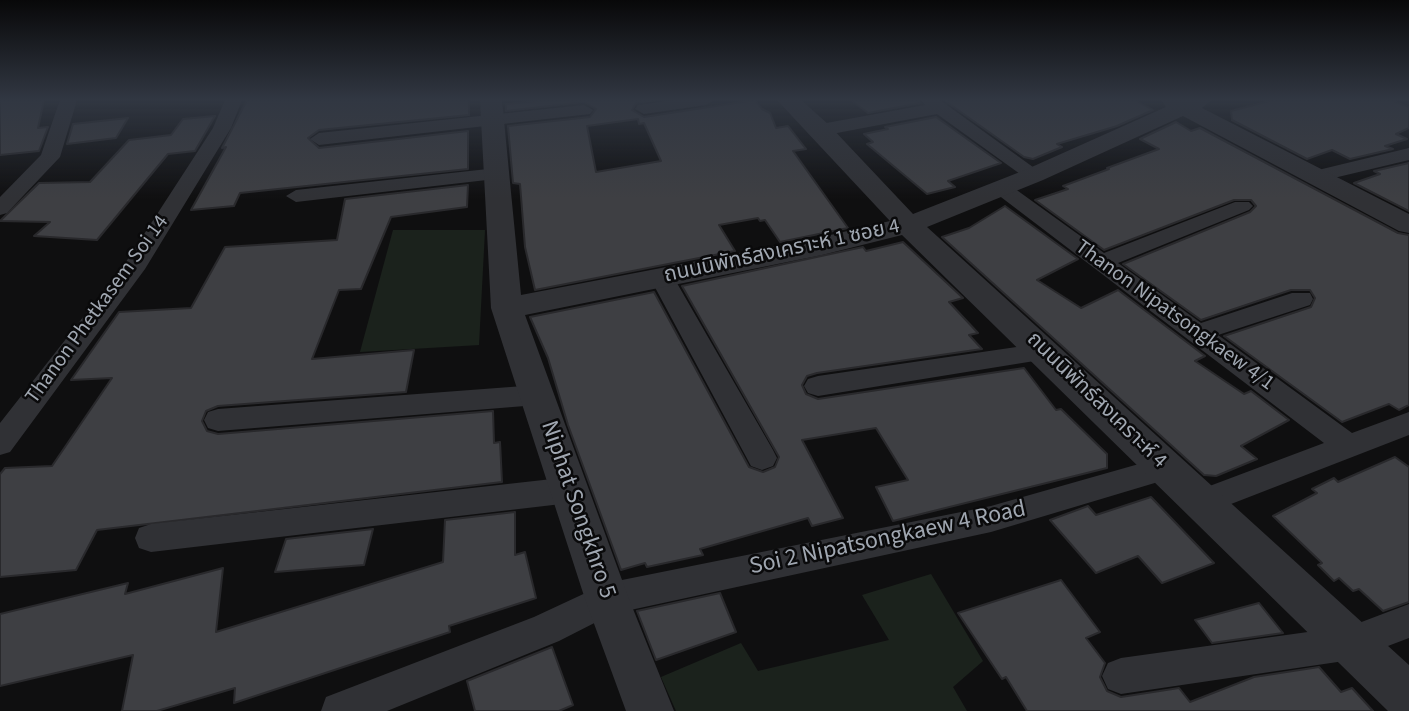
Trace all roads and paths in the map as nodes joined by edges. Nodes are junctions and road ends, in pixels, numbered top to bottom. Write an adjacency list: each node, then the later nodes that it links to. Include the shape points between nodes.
1 (58, 133): 17 (street, via 50,157)
2 (219, 133): 30 (street, Thanon Phetkasem Soi 14, via 133,269)
3 (354, 133): 9 (street)
4 (494, 133): 11 (street, Niphat Songkhro 5)
5 (824, 133): 18 (street, ถนนนิพัทธ์สงเคราะห์ 4)
6 (975, 133): 12 (street)
7 (1120, 133): 12 (street, ถนนนิพัทธ์สงเคราะห์ 1 ซอย 4)
8 (1240, 133): 13 (street)
9 (319, 139)
10 (1409, 154): 13 (street)
11 (497, 174): 15 (street); 23 (street, Niphat Songkhro 5)
12 (1034, 175): 14 (street, ถนนนิพัทธ์สงเคราะห์ 1 ซอย 4)
13 (1317, 176): 19 (street)
14 (1000, 187): 18 (street, ถนนนิพัทธ์สงเคราะห์ 1 ซอย 4); 20 (street, Thanon Nipatsongkaew 4/1)
15 (296, 196)
16 (1242, 206): 20 (street)
17 (0, 209)
18 (908, 225): 21 (street, ถนนนิพัทธ์สงเคราะห์ 1 ซอย 4); 25 (street, ถนนนิพัทธ์สงเคราะห์ 4)
19 (1409, 225)
20 (1101, 262): 24 (street, Thanon Nipatsongkaew 4/1)
21 (662, 278): 23 (street, ถนนนิพัทธ์สงเคราะห์ 1 ซอย 4); 32 (street)
22 (1301, 299): 24 (street)
23 (507, 308): 27 (street, Niphat Songkhro 5)
24 (1198, 333): 31 (street, Thanon Nipatsongkaew 4/1)
25 (1044, 352): 26 (street); 33 (street, ถนนนิพัทธ์สงเคราะห์ 4)
26 (818, 386)
27 (537, 395): 28 (street); 34 (street, Niphat Songkhro 5)
28 (218, 420)
29 (1409, 423): 31 (street)
30 (0, 444)
31 (1348, 445): 35 (street)
32 (762, 458)
33 (1167, 468): 35 (street, ถนนนิพัทธ์สงเคราะห์ 4); 37 (street, Soi 2 Nipatsongkaew 4 Road, via 991,519)
34 (570, 490): 36 (street); 37 (street, Niphat Songkhro 5)
35 (1202, 502): 39 (street, ถนนนิพัทธ์สงเคราะห์ 4)
36 (151, 538)
37 (607, 599): 42 (street, Soi 2 Nipatsongkaew 4 Road, via 546,629); 43 (street, Niphat Songkhro 5)
38 (1409, 621): 39 (street)
39 (1351, 643): 40 (street); 41 (street, ถนนนิพัทธ์สงเคราะห์ 4)
40 (1121, 676)
41 (1409, 698)
42 (340, 711)
43 (650, 711)

